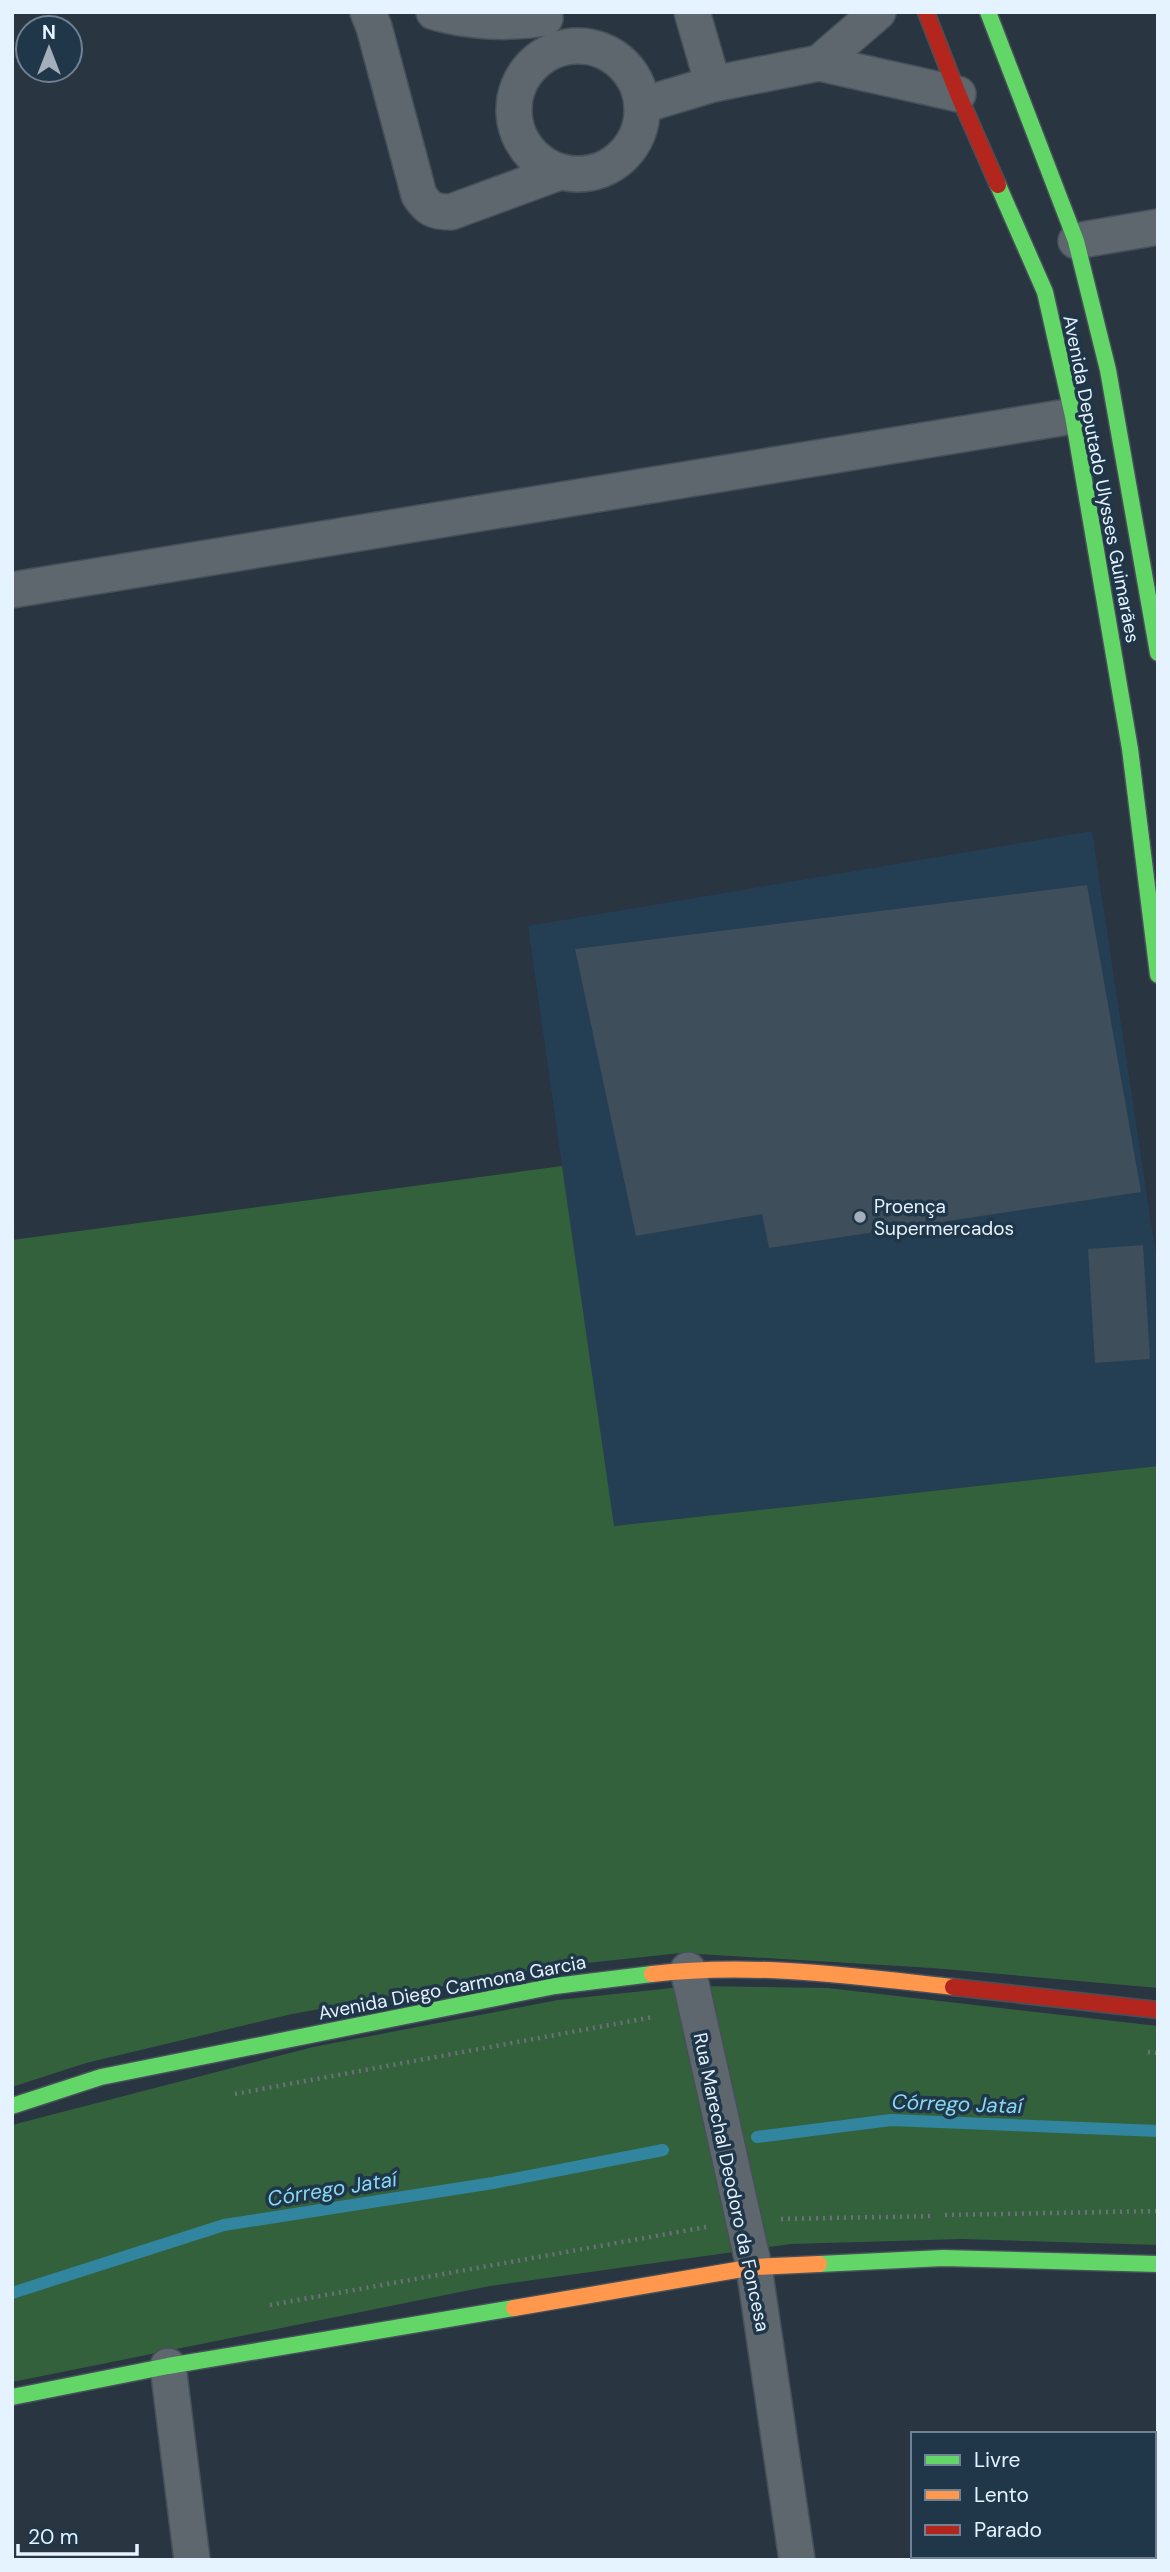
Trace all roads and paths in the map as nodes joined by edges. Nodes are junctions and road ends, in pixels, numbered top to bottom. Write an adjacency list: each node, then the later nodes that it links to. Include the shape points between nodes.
1 (368, 12): 12 (street, via 419,195 427,208 451,212)
2 (434, 12): 7 (street)
3 (692, 12): 9 (street)
4 (878, 12): 8 (street)
5 (926, 12): 10 (main road, Avenida Deputado Ulysses Guimarães)
6 (988, 12): 14 (main road, Avenida Deputado Ulysses Guimarães)
7 (548, 27): 11 (street, via 570,46 587,46 619,60 631,72); 12 (street, via 536,61 515,94 513,114 528,151)
8 (819, 63): 9 (street); 10 (street)
9 (713, 84): 11 (street)
10 (958, 93): 15 (main road, Avenida Deputado Ulysses Guimarães, via 1045,292)
11 (643, 105): 12 (street, via 640,130 628,151 608,167 585,174)
12 (560, 172)
13 (1158, 227): 14 (street)
14 (1076, 241): 17 (main road, Avenida Deputado Ulysses Guimarães, via 1108,370)
15 (1073, 416): 16 (street); 18 (main road, Avenida Deputado Ulysses Guimarães, via 1130,749)
16 (12, 590)
17 (1158, 653)
18 (1158, 975)
19 (688, 1970): 20 (street, Rua Marechal Deodoro da Foncesa); 21 (main road, Avenida Diego Carmona Garcia, via 825,1973); 25 (main road, Avenida Diego Carmona Garcia, via 528,1991 101,2077)
20 (696, 2009): 24 (path); 27 (street, Rua Marechal Deodoro da Foncesa)
21 (1158, 2010)
22 (1144, 2051): 23 (path)
23 (1158, 2053)
24 (224, 2096)
25 (12, 2106)
26 (1158, 2264): 27 (main road, via 943,2258)
27 (754, 2267): 28 (main road); 31 (street, Rua Marechal Deodoro da Foncesa)
28 (168, 2365): 29 (main road); 30 (street)
29 (12, 2397)
30 (192, 2560)
31 (797, 2560)

